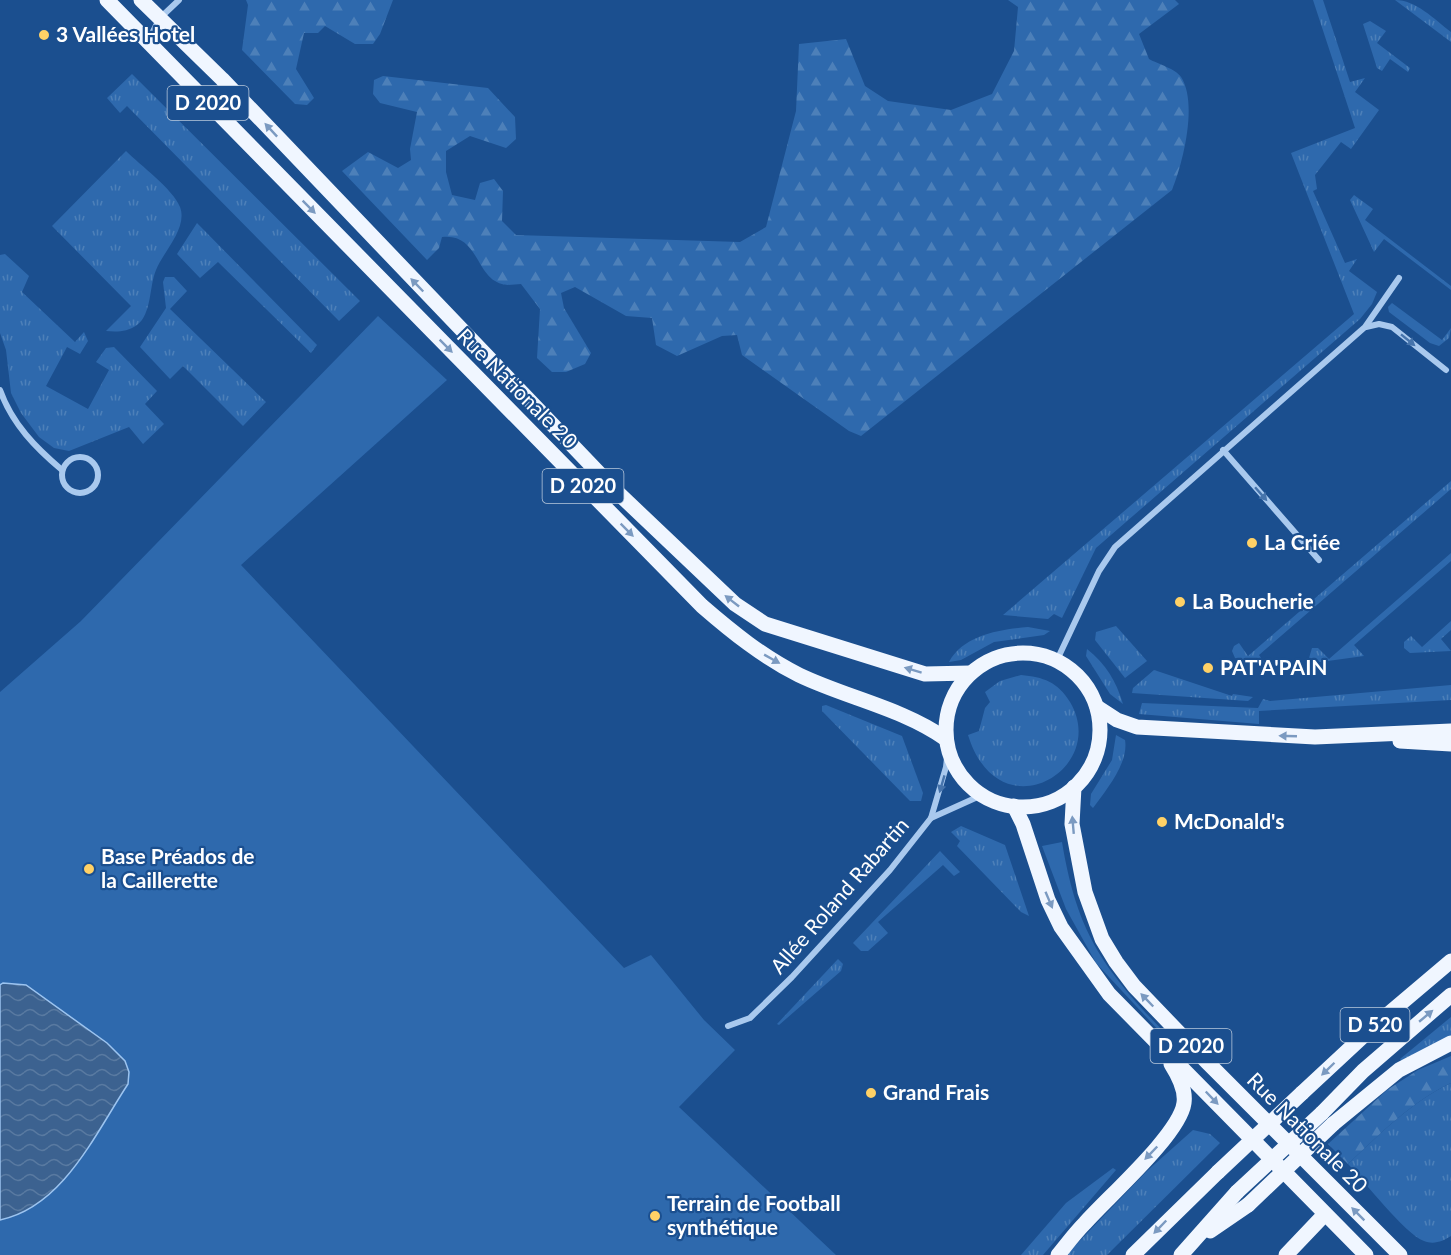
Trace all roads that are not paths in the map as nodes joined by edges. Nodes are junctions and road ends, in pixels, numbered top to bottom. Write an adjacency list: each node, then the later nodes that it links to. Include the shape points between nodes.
1 (107, 0): 5 (main road, Rue Nationale 20 / D 2020)
2 (141, 0): 4 (main road, Rue Nationale 20 / D 2020)
3 (179, 0): 4 (street)
4 (160, 18): 5 (street); 14 (main road, Rue Nationale 20 / D 2020, one-way to 4, via 925,674 765,624 735,604 608,482)
5 (147, 42): 18 (main road, Rue Nationale 20 / D 2020, one-way to 18, via 702,606 759,652 799,675 907,717)
6 (1399, 278): 7 (street)
7 (1365, 327): 8 (street, one-way to 8, via 1392,327); 10 (street)
8 (1446, 370)
9 (0, 390): 11 (street, via 6,408 37,449)
10 (1223, 450): 12 (street, one-way to 12); 13 (street, via 1114,547)
11 (62, 470): 11 (street, via 63,482 72,491 89,490 97,482 95,464 86,457 74,457)
12 (1319, 560)
13 (1057, 660): 14 (main road, Rue Nationale 20 / D 2020, via 1035,653 1012,653 990,660); 15 (main road, Rue Nationale 20 / D 2020, via 1075,672)
14 (970, 673): 18 (main road, Rue Nationale 20 / D 2020, via 947,715)
15 (1097, 707): 17 (main road, one-way to 15, via 1137,727); 20 (main road, Rue Nationale 20 / D 2020, via 1097,751)
16 (1451, 731): 17 (main road)
17 (1315, 736): 19 (main road)
18 (947, 744): 21 (main road, Rue Nationale 20 / D 2020, via 955,767); 23 (street, one-way to 23, via 946,767)
19 (1451, 744)
20 (1074, 788): 22 (main road, Rue Nationale 20 / D 2020, via 1046,803); 36 (main road, Rue Nationale 20 / D 2020, one-way to 20, via 1207,1062 1116,962 1102,939 1085,892 1072,824)
21 (982, 795): 22 (main road, Rue Nationale 20 / D 2020); 23 (street, Allée Roland Rabartin)
22 (1014, 806): 27 (main road, Rue Nationale 20 / D 2020, one-way to 27, via 1061,927 1109,994)
23 (931, 818): 26 (street, Allée Roland Rabartin, via 890,870 767,1003 750,1018)
24 (1451, 961): 33 (main road, D 520, one-way to 33, bridge, via 1373,1027)
25 (1451, 995): 29 (main road, D 520, one-way to 25, via 1363,1071)
26 (728, 1026)
27 (1147, 1033): 30 (main road, Rue Nationale 20 / D 2020, one-way to 30); 32 (main road, one-way to 32, via 1178,1076 1184,1090 1182,1113 1170,1133)
28 (1451, 1043): 29 (main road, via 1399,1070)
29 (1327, 1119): 31 (main road, D 520, bridge, via 1237,1192); 31 (main road, bridge, via 1248,1205)
30 (1325, 1214): 34 (main road); 35 (main road, Rue Nationale 20 / D 2020)
31 (1185, 1250)
32 (1058, 1255)
33 (1132, 1255)
34 (1287, 1255)
35 (1366, 1255)
36 (1400, 1255)

